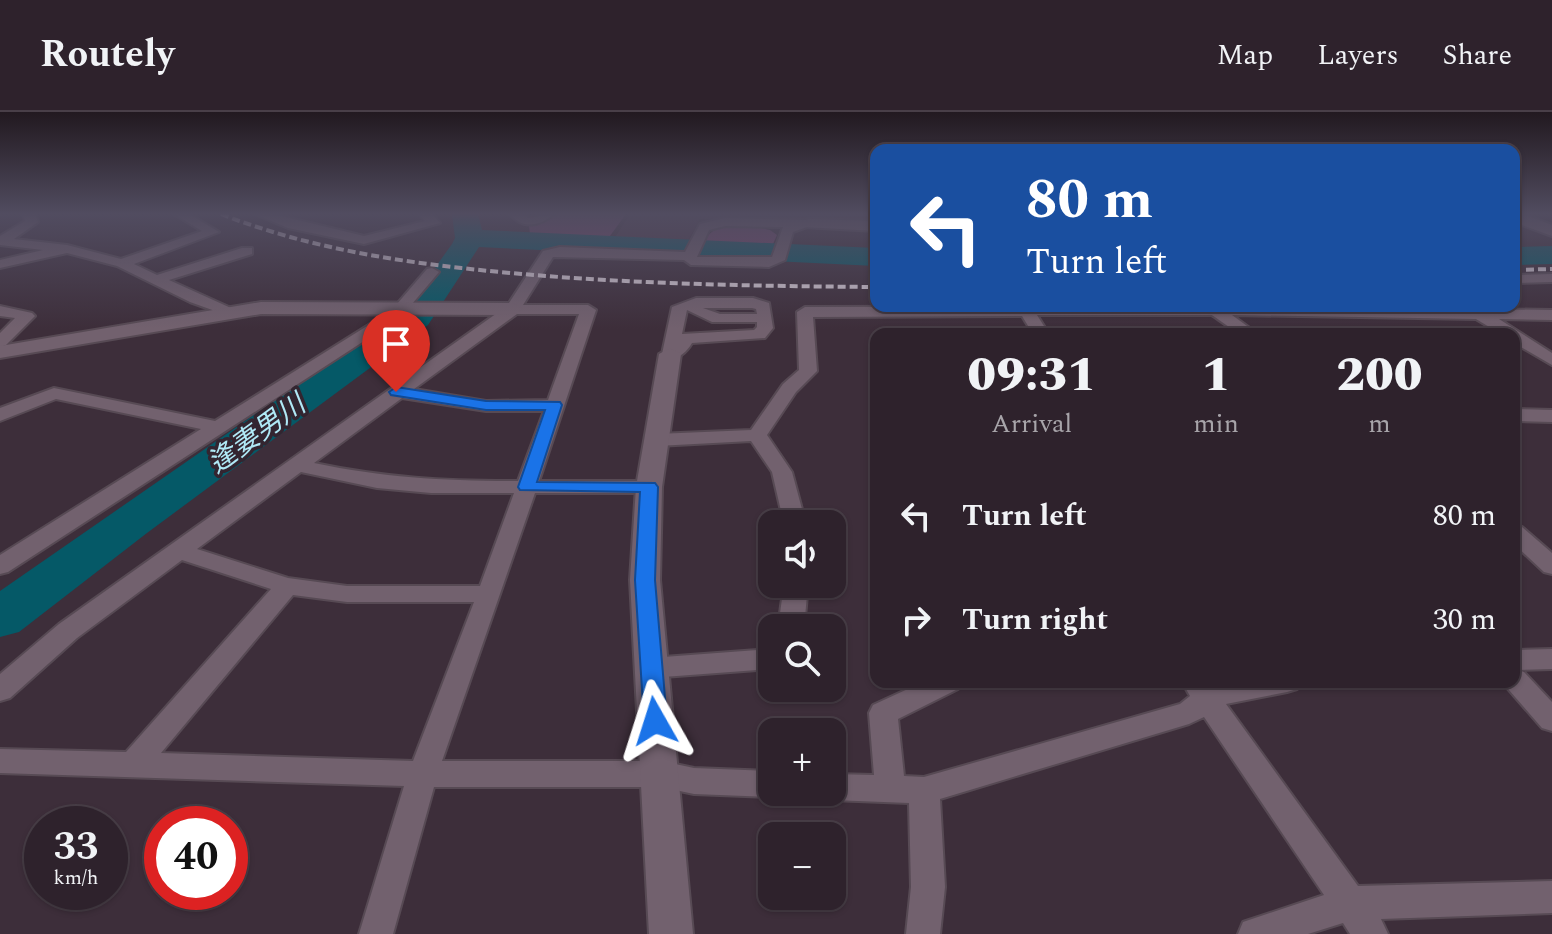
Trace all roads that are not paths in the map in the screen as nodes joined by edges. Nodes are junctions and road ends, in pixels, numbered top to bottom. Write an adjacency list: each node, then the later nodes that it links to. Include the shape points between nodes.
1 (52, 252): 11 (street)
2 (80, 252): 10 (street)
3 (153, 252): 10 (street)
4 (243, 252): 15 (street)
5 (553, 252): 17 (street)
6 (565, 252): 9 (street)
7 (692, 252): 9 (street)
8 (780, 252): 9 (street, via 769,263 698,263)
9 (690, 256)
10 (122, 263): 15 (street)
11 (0, 264)
12 (432, 272): 16 (street)
13 (1552, 278): 14 (street)
14 (1520, 279)
15 (155, 280): 23 (street)
16 (404, 307): 17 (street); 23 (street, via 261,308); 38 (street)
17 (513, 309): 33 (street); 34 (street, via 588,310)
18 (0, 311): 30 (street, via 27,316)
19 (1027, 312): 25 (street); 39 (street, via 805,312 808,371 789,388)
20 (1220, 312): 26 (street)
21 (1478, 312): 27 (street)
22 (1506, 312): 24 (street)
23 (234, 313): 31 (street)
24 (1552, 315)
25 (1037, 328)
26 (1242, 328)
27 (1502, 328)
28 (1520, 339): 32 (street)
29 (677, 341): 29 (street, via 680,307 764,306 765,328 759,335); 40 (street)
30 (0, 342)
31 (0, 352)
32 (1552, 360)
33 (396, 392): 34 (street, via 486,406); 41 (street)
34 (555, 405): 42 (street)
35 (0, 415): 38 (street, via 54,393)
36 (1520, 415): 37 (street)
37 (1552, 416)
38 (218, 427): 47 (street)
39 (757, 435): 40 (street); 44 (street, via 782,472)
40 (657, 440): 43 (street)
41 (294, 465): 42 (street, via 377,482); 46 (street)
42 (526, 487): 43 (street); 50 (street)
43 (649, 487): 54 (street, via 645,580)
44 (792, 510)
45 (1520, 537): 48 (street)
46 (177, 551): 49 (street); 58 (street, via 68,631)
47 (0, 566)
48 (1552, 566)
49 (287, 586): 50 (street, via 347,594); 61 (street)
50 (489, 594): 62 (street)
51 (1552, 659): 53 (street)
52 (758, 660): 54 (street)
53 (1520, 660)
54 (650, 668): 63 (street)
55 (1520, 685): 59 (street)
56 (935, 688): 66 (street, via 883,713)
57 (1201, 689): 67 (street, via 1189,713); 69 (street)
58 (0, 690)
59 (1552, 720)
60 (0, 761): 61 (street)
61 (133, 765): 62 (street)
62 (423, 774): 63 (street); 70 (street)
63 (661, 774): 64 (street); 71 (street)
64 (758, 783)
65 (846, 787): 66 (street)
66 (890, 789): 67 (street)
67 (924, 790): 72 (street, via 928,887)
68 (1552, 897): 69 (street)
69 (1352, 903): 73 (street); 74 (street)
70 (376, 934)
71 (671, 934)
72 (923, 934)
73 (1255, 934)
74 (1371, 934)

